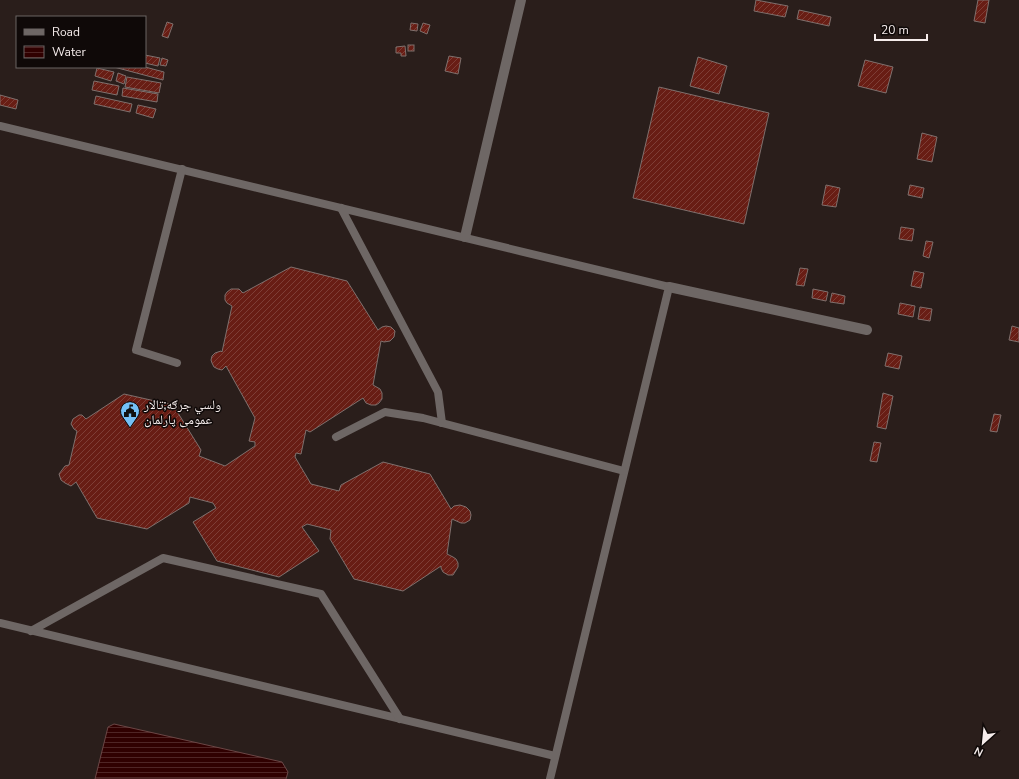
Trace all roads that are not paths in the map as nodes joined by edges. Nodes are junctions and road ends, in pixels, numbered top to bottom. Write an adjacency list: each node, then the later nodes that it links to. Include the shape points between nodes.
1 (521, 0): 5 (street)
2 (0, 126): 3 (lane)
3 (182, 170): 4 (lane); 8 (lane, via 136,350)
4 (341, 208): 5 (lane); 9 (lane, via 438,392)
5 (465, 237): 6 (lane)
6 (668, 287): 7 (street); 11 (lane)
7 (867, 330)
8 (177, 363)
9 (442, 423): 10 (lane, via 385,412); 11 (lane)
10 (336, 437)
11 (624, 471): 15 (lane)
12 (0, 623): 13 (lane)
13 (31, 631): 14 (lane); 14 (lane, via 163,558 321,594)
14 (400, 719): 15 (lane)
15 (555, 756): 16 (lane)
16 (550, 779)

